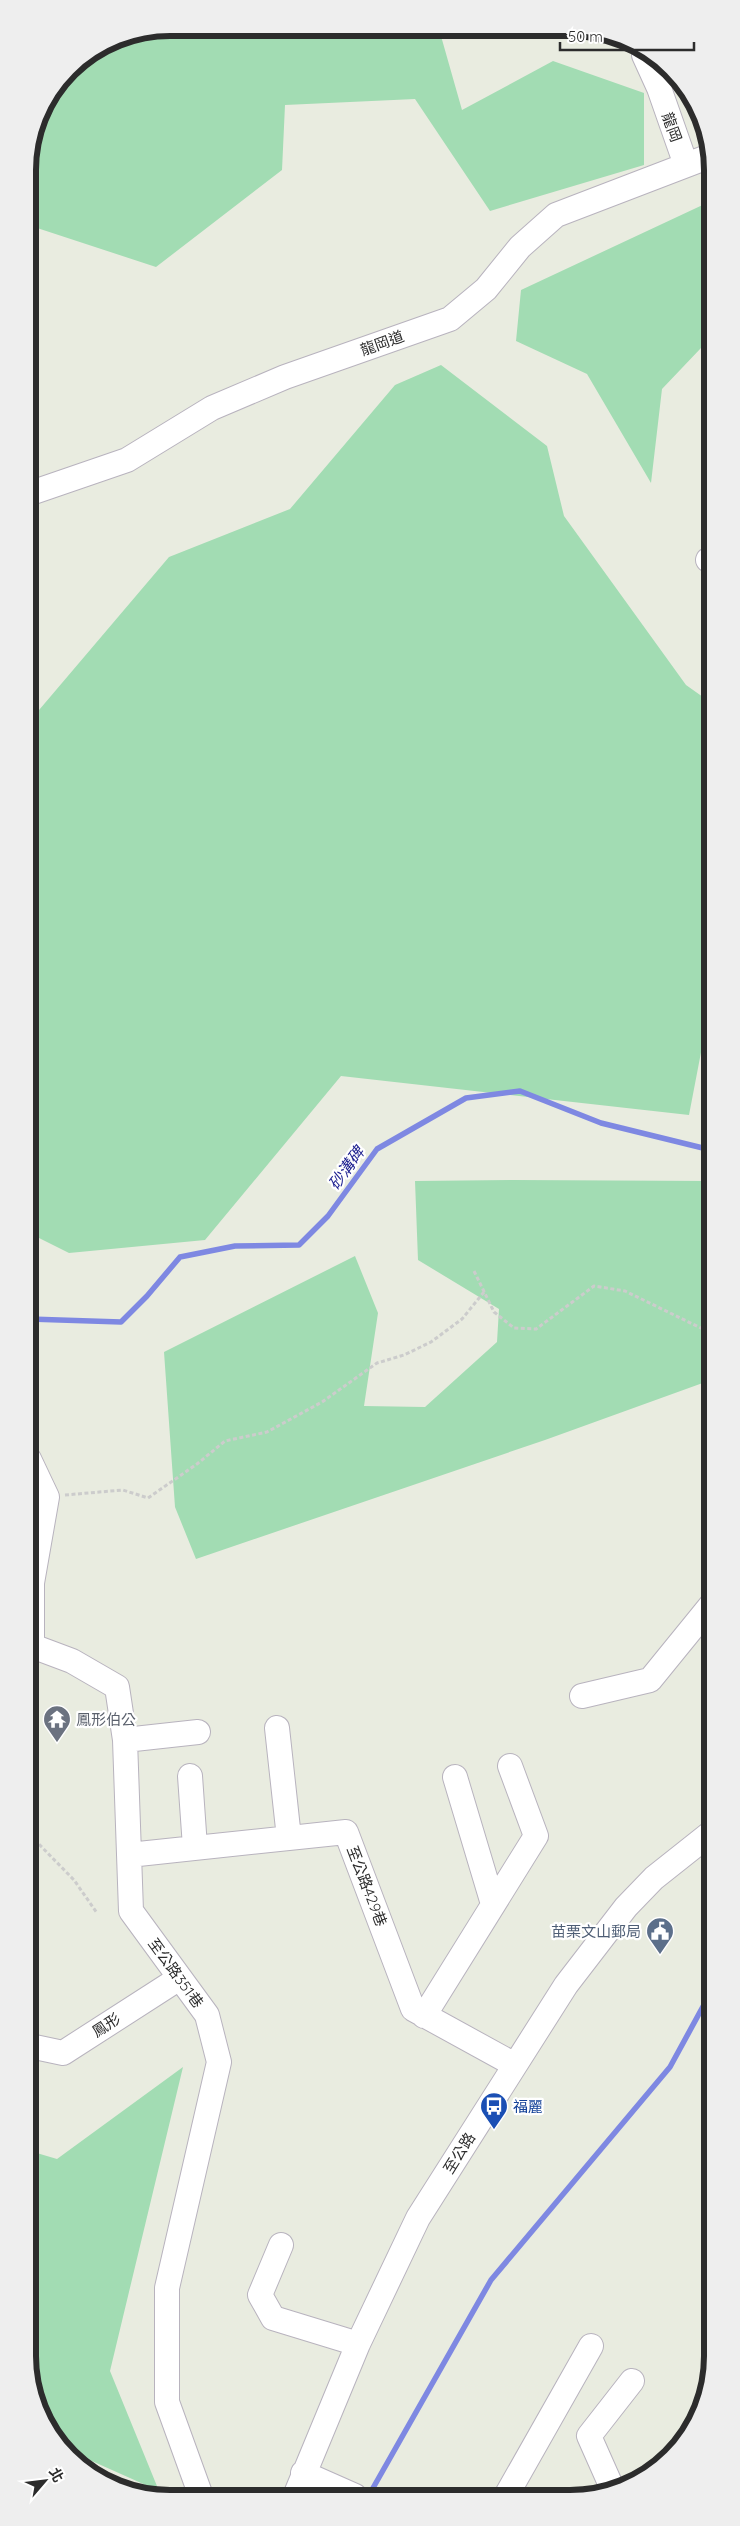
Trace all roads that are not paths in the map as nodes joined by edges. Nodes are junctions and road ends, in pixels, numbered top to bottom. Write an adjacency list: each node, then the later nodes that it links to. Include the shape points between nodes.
1 (650, 63): 2 (street, 龍岡)
2 (668, 85): 4 (street, 龍岡)
3 (703, 158): 4 (street, 龍岡道)
4 (686, 165): 5 (street, 龍岡道, via 556,215 520,247 486,289 450,319 285,377 212,408 127,460)
5 (37, 491)
6 (40, 1490): 7 (street, 至公路351巷)
7 (36, 1532)
8 (703, 1614): 10 (street, via 650,1680)
9 (36, 1648): 13 (street, 至公路351巷, via 72,1661 117,1686)
10 (582, 1696)
11 (277, 1728): 17 (street)
12 (198, 1732): 13 (street)
13 (125, 1740): 20 (street, 至公路351巷)
14 (510, 1766): 21 (street, via 536,1836)
15 (190, 1776): 19 (street)
16 (455, 1777): 21 (street)
17 (289, 1838): 19 (street, 至公路429巷); 23 (street, 至公路429巷, via 346,1832 413,2009)
18 (703, 1839): 25 (street, 至公路, via 654,1878 626,1907 566,1985)
19 (195, 1847): 20 (street, 至公路429巷)
20 (129, 1855): 22 (street, 至公路351巷, via 131,1911)
21 (493, 1904): 23 (street)
22 (178, 1979): 24 (street, 鳳形, via 63,2053); 32 (street, 至公路351巷, via 207,2015 219,2062 166,2288 167,2402)
23 (424, 2016): 25 (street, 至公路429巷)
24 (36, 2047)
25 (515, 2065): 27 (street, 至公路, via 418,2218)
26 (281, 2245): 27 (street, via 260,2295 273,2318)
27 (358, 2344): 30 (street, 至公路)
28 (591, 2346): 35 (street)
29 (632, 2381): 31 (street, via 589,2436)
30 (303, 2473): 33 (street, 至公路); 34 (street)
31 (609, 2484)
32 (199, 2490)
33 (297, 2490)
34 (341, 2490)
35 (509, 2490)

